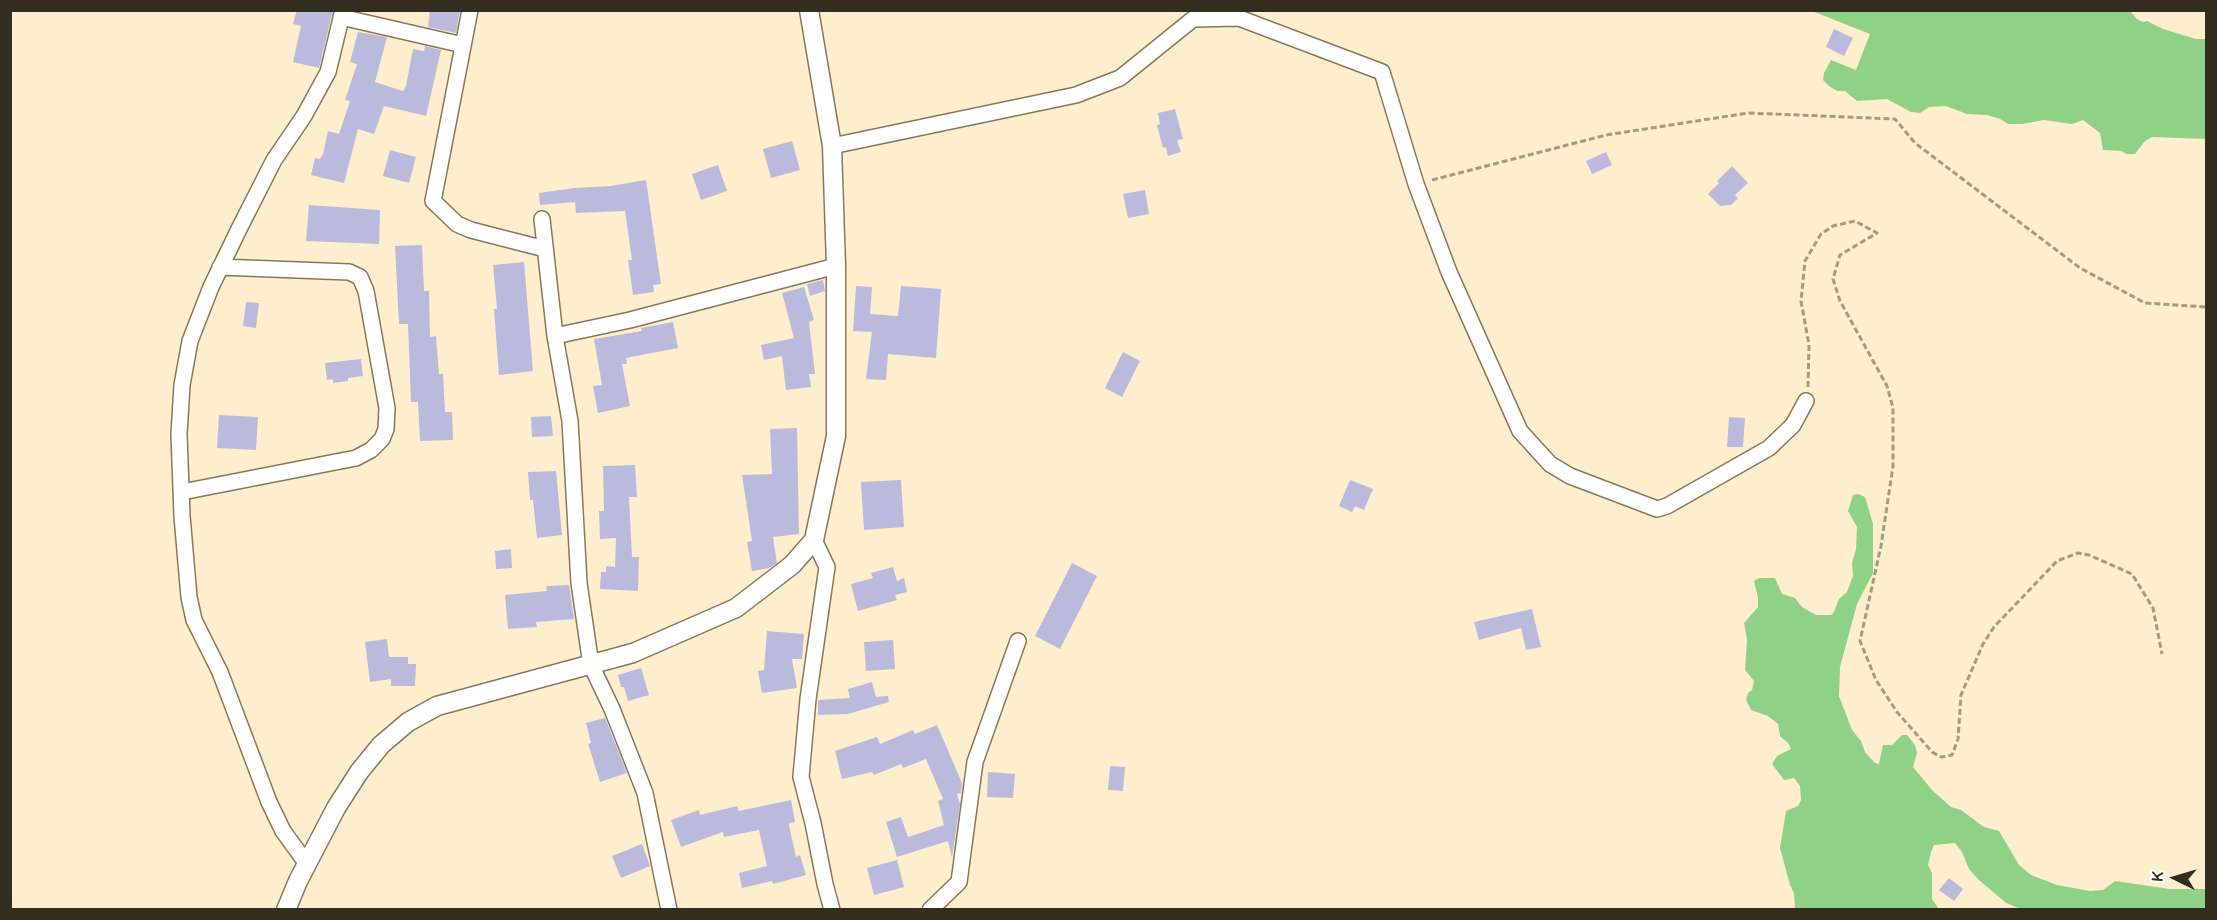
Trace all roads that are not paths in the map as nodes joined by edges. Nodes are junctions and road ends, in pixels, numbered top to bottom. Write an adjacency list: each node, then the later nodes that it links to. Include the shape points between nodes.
1 (470, 10): 4 (street)
2 (809, 10): 5 (street)
3 (342, 14): 4 (street); 8 (street, via 328,72 274,160)
4 (463, 45): 7 (street, via 433,201 457,224)
5 (831, 147): 9 (street); 11 (street, via 1076,95 1120,78 1193,19 1239,18 1382,72 1416,184 1449,272 1520,431 1550,464 1570,476 1657,508 1667,506 1769,448 1793,425)
6 (542, 219): 7 (street)
7 (545, 249): 10 (street)
8 (220, 267): 12 (street, via 190,341 184,374 179,434); 12 (street, via 349,272 360,277 366,291 387,408 386,429 382,440 356,458)
9 (836, 267): 10 (street); 13 (street, via 836,436)
10 (555, 336): 15 (street, via 570,421 579,583)
11 (1806, 401)
12 (182, 492): 16 (street, via 194,620 220,672 269,802 283,831)
13 (814, 540): 15 (street, via 792,565 736,608 633,653); 19 (street, via 827,567 801,777)
14 (1018, 641): 20 (street, via 975,762 959,882)
15 (591, 665): 16 (street, via 437,706 408,722 381,745 359,772); 18 (street, via 645,794)
16 (307, 864): 17 (street)
17 (286, 909)
18 (669, 909)
19 (832, 909)
20 (930, 909)

